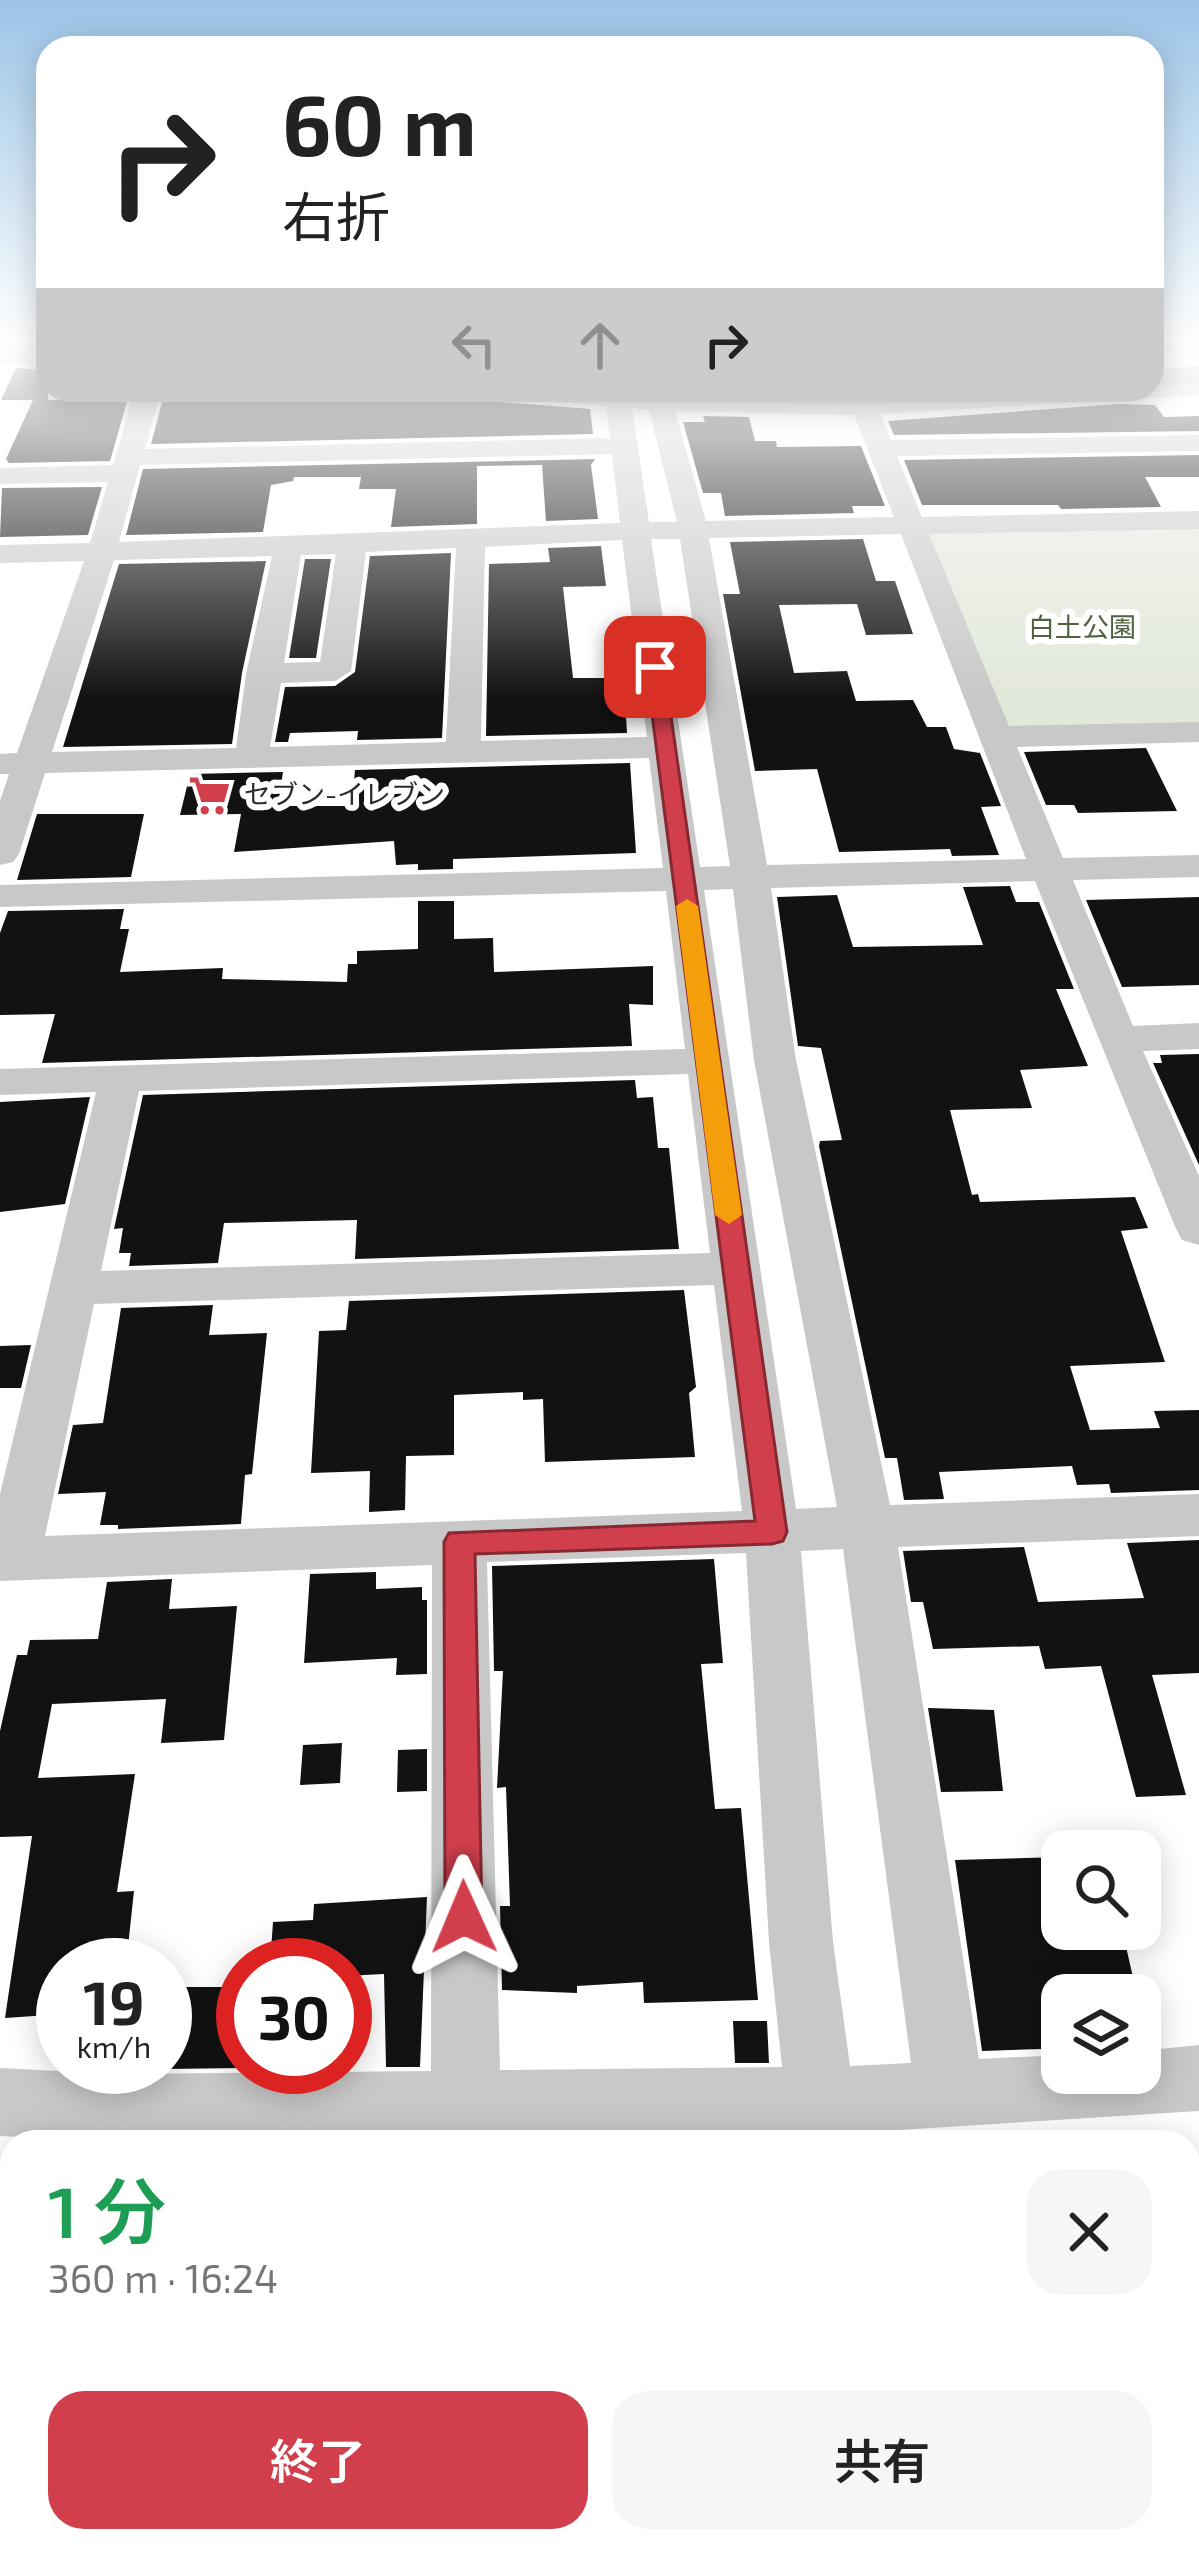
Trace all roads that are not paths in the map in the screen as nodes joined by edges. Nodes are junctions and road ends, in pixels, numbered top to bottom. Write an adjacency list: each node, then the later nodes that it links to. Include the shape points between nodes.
1 (127, 461): 6 (street)
2 (229, 461): 6 (street)
3 (627, 461): 12 (street)
4 (678, 461): 11 (street)
5 (887, 461): 10 (street)
6 (126, 465): 7 (street); 16 (street)
7 (0, 476)
8 (1168, 484): 9 (street)
9 (1195, 520): 10 (street)
10 (910, 526): 11 (street); 20 (street)
11 (693, 531): 12 (street); 28 (street)
12 (636, 532): 13 (street); 21 (street)
13 (471, 538): 14 (street); 22 (street)
14 (352, 544): 15 (street); 18 (street, via 335,671)
15 (288, 547): 16 (street); 18 (street)
16 (102, 552): 17 (street); 24 (street)
17 (0, 554)
18 (262, 674): 23 (street)
19 (1199, 732): 20 (street)
20 (997, 737): 27 (street)
21 (667, 747): 22 (street); 29 (street)
22 (463, 753): 23 (street)
23 (251, 758): 24 (street)
24 (16, 764): 25 (street)
25 (0, 854)
26 (1199, 866): 27 (street)
27 (1050, 869): 28 (street); 32 (street)
28 (750, 875): 29 (street); 40 (street, via 775,1060)
29 (685, 877): 30 (street); 33 (street)
30 (0, 896)
31 (1199, 1036): 32 (street)
32 (1117, 1039): 36 (street)
33 (707, 1061): 34 (street); 37 (street)
34 (121, 1077): 35 (street); 38 (street)
35 (0, 1082)
36 (1199, 1229)
37 (736, 1268): 38 (street); 41 (street)
38 (75, 1288): 43 (street)
39 (1199, 1515): 40 (street)
40 (868, 1528): 41 (street); 45 (street)
41 (772, 1532): 42 (street); 46 (street)
42 (460, 1542): 43 (street); 48 (street)
43 (6, 1559)
44 (1199, 2078): 45 (street)
45 (950, 2095): 46 (street)
46 (820, 2101): 48 (street)
47 (0, 2102): 48 (street)
48 (466, 2104)

